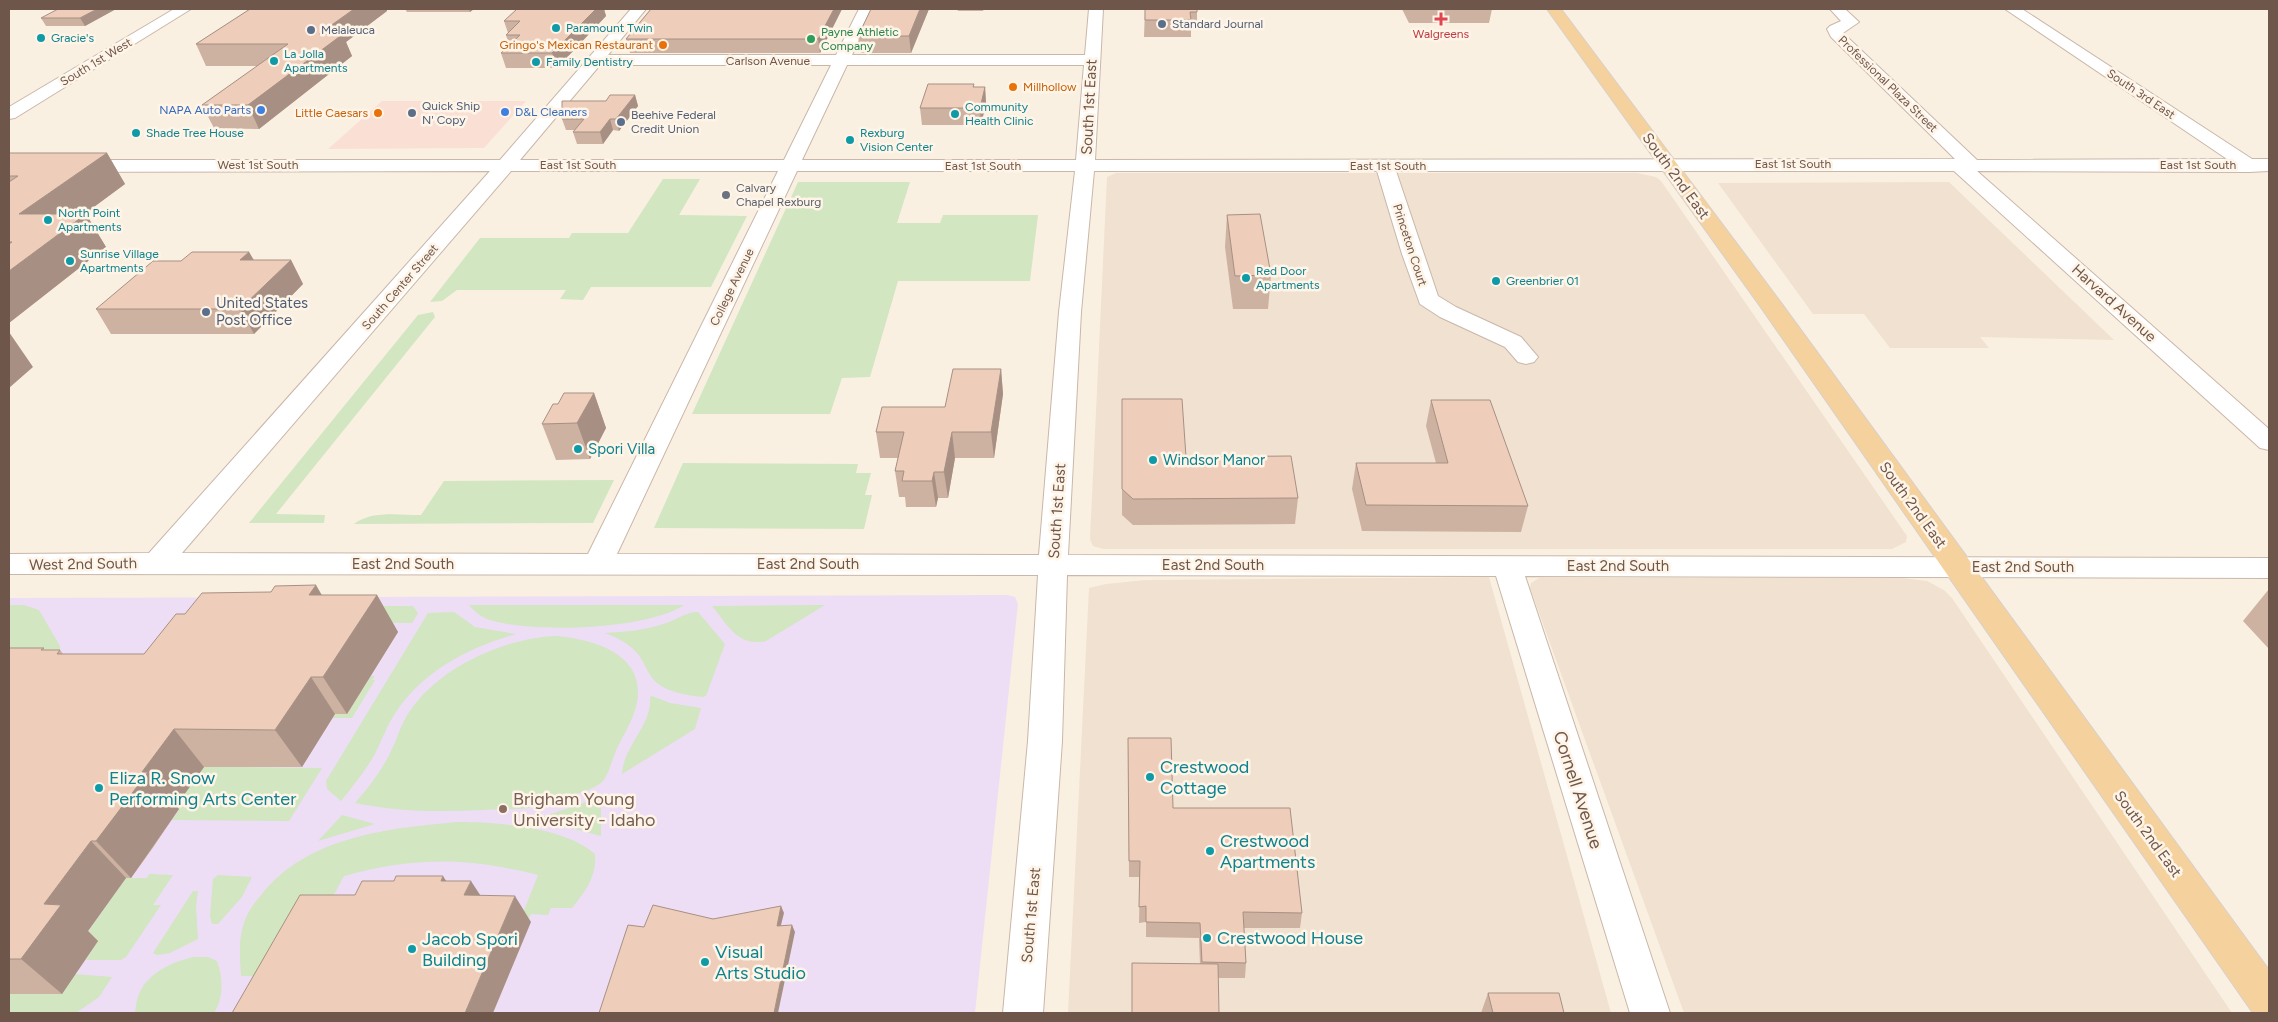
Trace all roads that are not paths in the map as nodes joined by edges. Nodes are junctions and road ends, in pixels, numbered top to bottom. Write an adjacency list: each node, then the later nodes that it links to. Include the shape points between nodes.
1 (184, 9): 11 (street, South 1st West)
2 (639, 9): 8 (street, South Center Street)
3 (866, 9): 10 (street, College Avenue)
4 (1096, 9): 9 (street, South 1st East)
5 (1554, 9): 12 (main road, South 2nd East)
6 (1837, 9): 13 (street, Professional Plaza Street, via 1851,22 1835,29 1836,34)
7 (2012, 9): 16 (street, South 3rd East)
8 (594, 60): 10 (street, Carlson Avenue); 14 (street, South Center Street)
9 (1091, 60): 10 (street, Carlson Avenue); 19 (street, South 1st East)
10 (842, 61): 15 (street, College Avenue)
11 (9, 114)
12 (1668, 164): 13 (street, East 1st South); 20 (street, East 1st South); 29 (main road, South 2nd East)
13 (1964, 164): 16 (street, East 1st South); 23 (street, Harvard Avenue)
14 (506, 165): 15 (street, East 1st South); 18 (street, West 1st South); 24 (street, South Center Street)
15 (792, 165): 19 (street, East 1st South); 26 (street, College Avenue)
16 (2248, 165): 17 (street, East 1st South); 21 (street, South 3rd East)
17 (2269, 165)
18 (9, 166)
19 (1086, 166): 20 (street, East 1st South); 27 (street, South 1st East, via 1070,312)
20 (1385, 166): 22 (street, Princeton Court, via 1428,299 1512,342)
21 (2269, 179)
22 (1526, 357)
23 (2269, 442)
24 (157, 563): 25 (street, West 2nd South); 26 (street, East 2nd South)
25 (9, 564)
26 (598, 564): 27 (street, East 2nd South)
27 (1054, 565): 28 (street, East 2nd South); 32 (street, South 1st East, via 1045,741)
28 (1508, 566): 29 (street, East 2nd South); 33 (street, Cornell Avenue)
29 (1958, 567): 30 (street, East 2nd South); 31 (main road, South 2nd East)
30 (2269, 568)
31 (2269, 1003)
32 (1024, 1013)
33 (1650, 1013)

